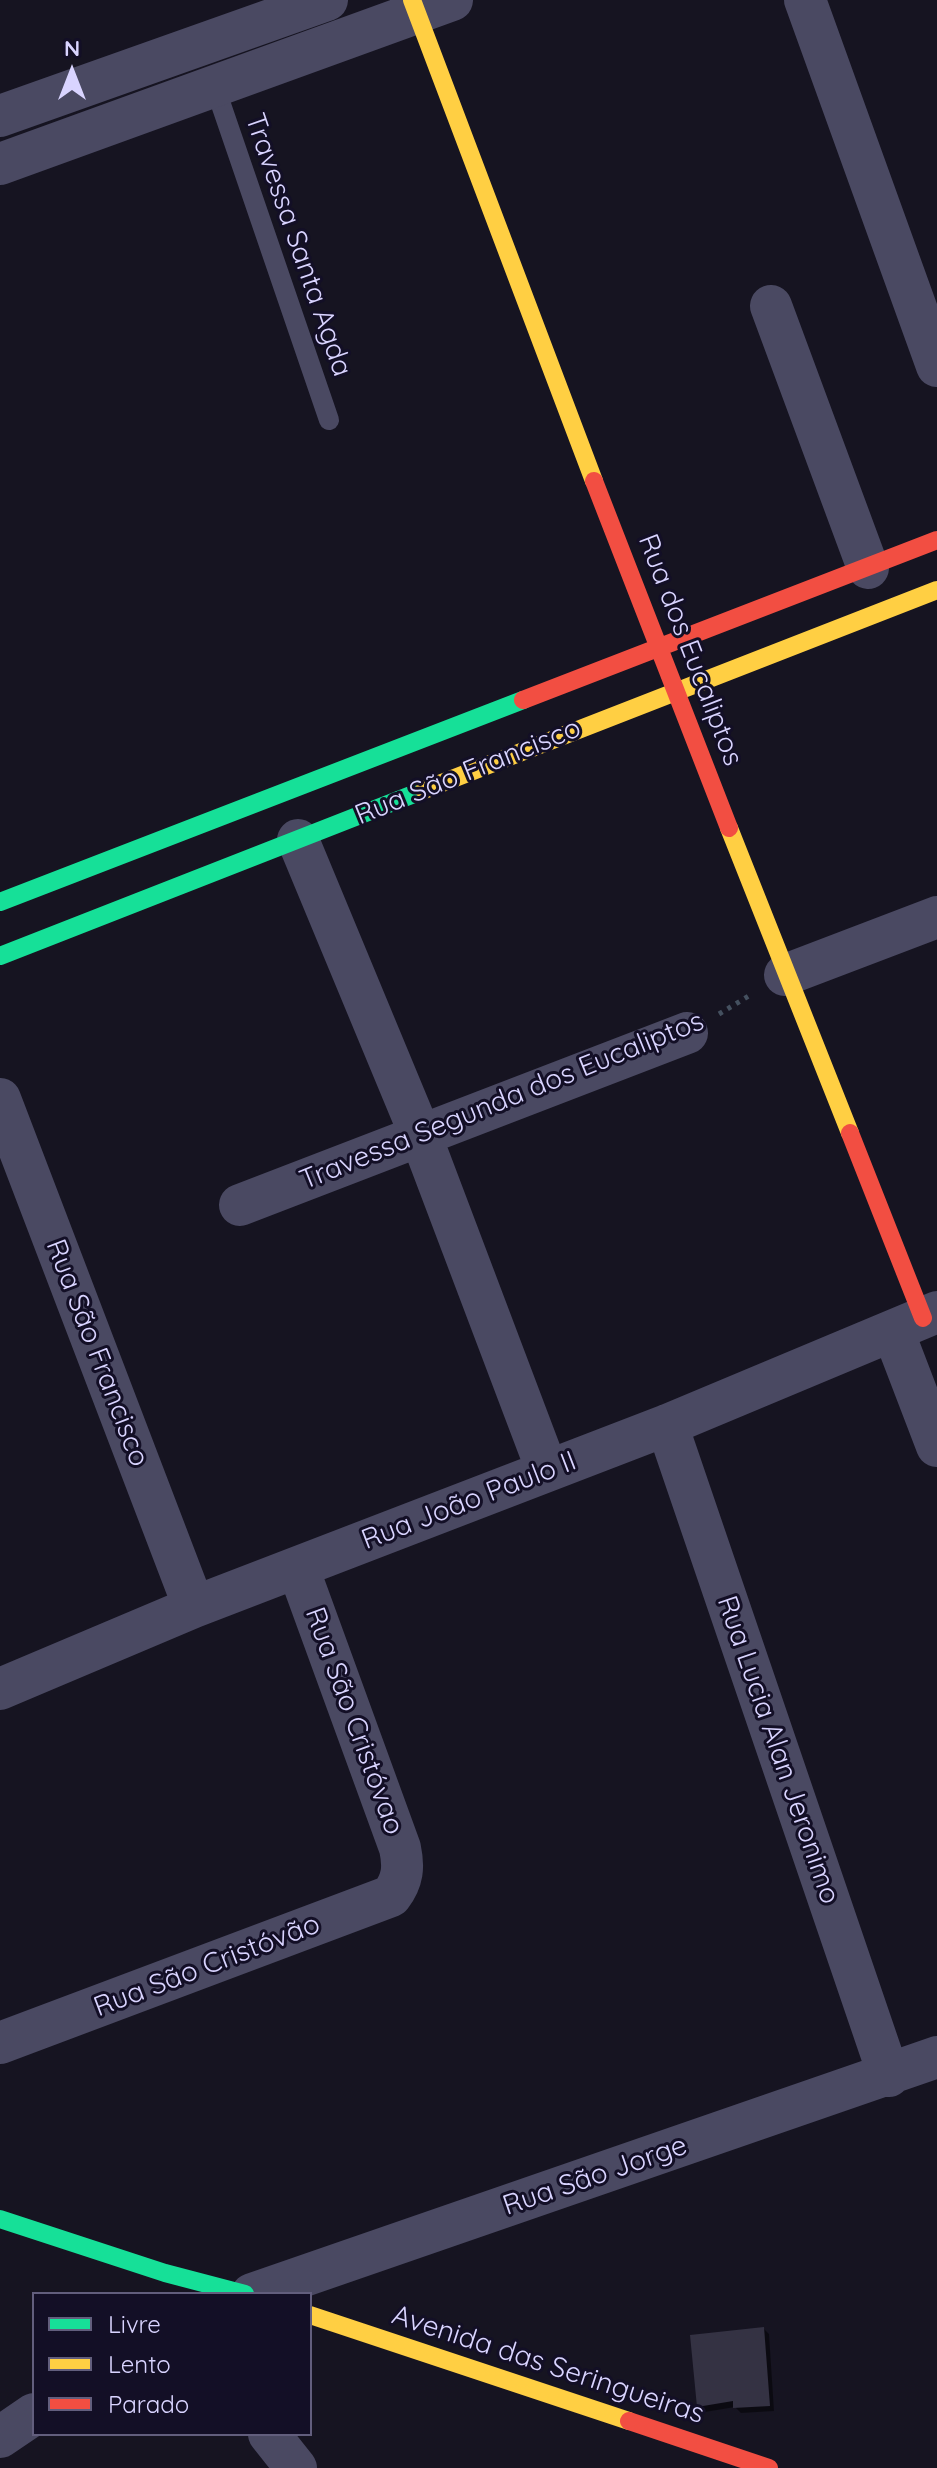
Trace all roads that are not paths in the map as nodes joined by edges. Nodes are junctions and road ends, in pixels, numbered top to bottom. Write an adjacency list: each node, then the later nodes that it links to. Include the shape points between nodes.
1 (327, 0): 5 (street)
2 (805, 0): 8 (street)
3 (427, 4): 4 (street); 13 (street, Rua dos Eucaliptos)
4 (215, 87): 6 (street); 9 (lane, Travessa Santa Agda)
5 (0, 116)
6 (0, 164)
7 (771, 306): 11 (street)
8 (937, 366)
9 (329, 420)
10 (937, 540): 11 (street, Rua São Francisco)
11 (868, 568): 13 (street, Rua São Francisco)
12 (937, 590): 14 (street, Rua São Francisco)
13 (657, 646): 14 (street, Rua dos Eucaliptos); 16 (street, Rua São Francisco)
14 (675, 689): 15 (street, Rua São Francisco); 19 (street, Rua dos Eucaliptos)
15 (298, 840): 18 (street, Rua São Francisco); 22 (street)
16 (0, 902)
17 (937, 917): 19 (street)
18 (0, 956)
19 (785, 975): 24 (street, Rua dos Eucaliptos)
20 (687, 1033): 22 (street, Travessa Segunda dos Eucaliptos)
21 (0, 1099): 29 (street, Rua São Francisco)
22 (420, 1134): 23 (street, Travessa Segunda dos Eucaliptos); 27 (street)
23 (240, 1205)
24 (918, 1320): 25 (street, Rua João Paulo II); 26 (street)
25 (667, 1425): 27 (street, Rua João Paulo II); 34 (street, Rua Lucia Alan Jeronimo)
26 (937, 1446)
27 (547, 1470): 28 (street, Rua João Paulo II)
28 (298, 1568): 29 (street, Rua João Paulo II); 31 (street, Rua São Cristóvao, via 400,1848)
29 (194, 1607): 30 (street, Rua João Paulo II)
30 (0, 1689)
31 (402, 1875): 32 (street, Rua São Cristóvão, via 391,1896)
32 (0, 2043)
33 (937, 2057): 34 (street, Rua São Jorge)
34 (889, 2076): 38 (street, Rua São Jorge)
35 (0, 2219): 36 (street)
36 (169, 2284): 37 (street)
37 (230, 2292)
38 (258, 2292)
39 (312, 2316): 44 (street, Avenida das Seringueiras)
40 (32, 2415): 42 (street)
41 (271, 2436): 43 (street)
42 (0, 2437)
43 (296, 2468)
44 (769, 2468)

